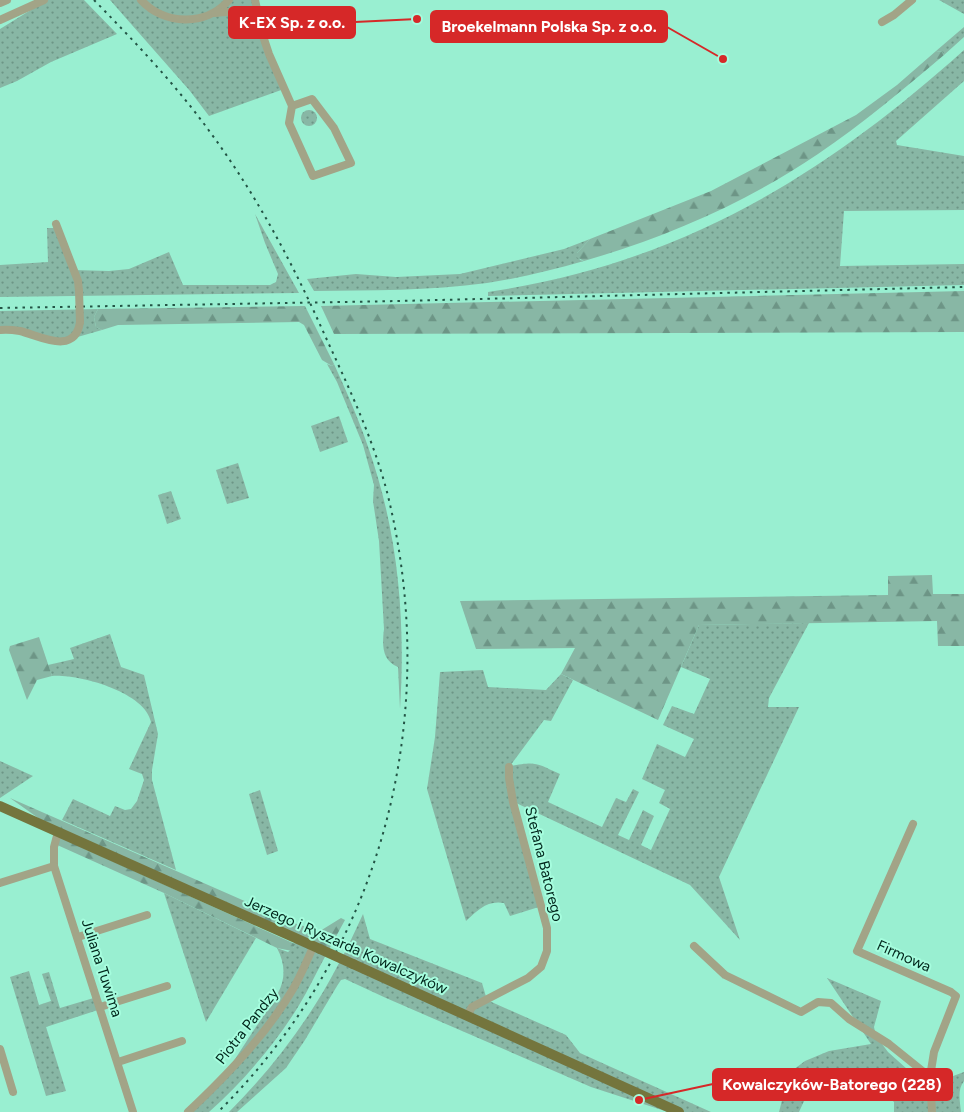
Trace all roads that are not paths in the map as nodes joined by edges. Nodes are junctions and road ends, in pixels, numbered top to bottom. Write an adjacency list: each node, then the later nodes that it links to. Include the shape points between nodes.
1 (7, 0): 7 (street)
2 (44, 0): 9 (street)
3 (141, 0): 8 (street, via 155,12 174,19 192,19)
4 (229, 0): 8 (street)
5 (255, 0): 11 (street)
6 (912, 0): 10 (street)
7 (0, 3)
8 (212, 13): 11 (street, via 240,13)
9 (0, 20)
10 (882, 22)
11 (260, 23): 12 (street, via 269,54)
12 (292, 106): 12 (street, via 290,122 312,176 351,163 334,128 312,99)
13 (56, 224): 14 (street, bridge, via 78,281 78,332 61,341)
14 (0, 330)
15 (510, 766): 27 (street, Stefana Batorego, via 513,802 547,928 547,951 541,967 528,978 472,1007)
16 (0, 806): 18 (main road, Jerzego i Ryszarda Kowalczyków)
17 (913, 824): 31 (street, Firmowa, via 857,951 956,996 934,1052)
18 (58, 832): 19 (street, Juliana Tuwima); 24 (main road, Jerzego i Ryszarda Kowalczyków)
19 (54, 866): 20 (street); 22 (street, Juliana Tuwima)
20 (0, 883)
21 (147, 915): 22 (street)
22 (78, 937): 26 (street, Juliana Tuwima)
23 (694, 946): 31 (street, via 725,975 801,1012 818,1002 831,1003)
24 (316, 948): 27 (main road, Jerzego i Ryszarda Kowalczyków, bridge); 34 (street, Piotra Pandzy, via 277,1012 231,1069)
25 (167, 986): 26 (street)
26 (100, 1007): 30 (street, Juliana Tuwima)
27 (467, 1016): 35 (main road, Jerzego i Ryszarda Kowalczyków)
28 (182, 1042): 30 (street)
29 (0, 1049): 32 (street)
30 (118, 1062): 33 (street, Juliana Tuwima)
31 (930, 1076): 36 (street, Firmowa)
32 (13, 1092)
33 (133, 1112)
34 (188, 1112)
35 (679, 1112)
36 (932, 1112)

